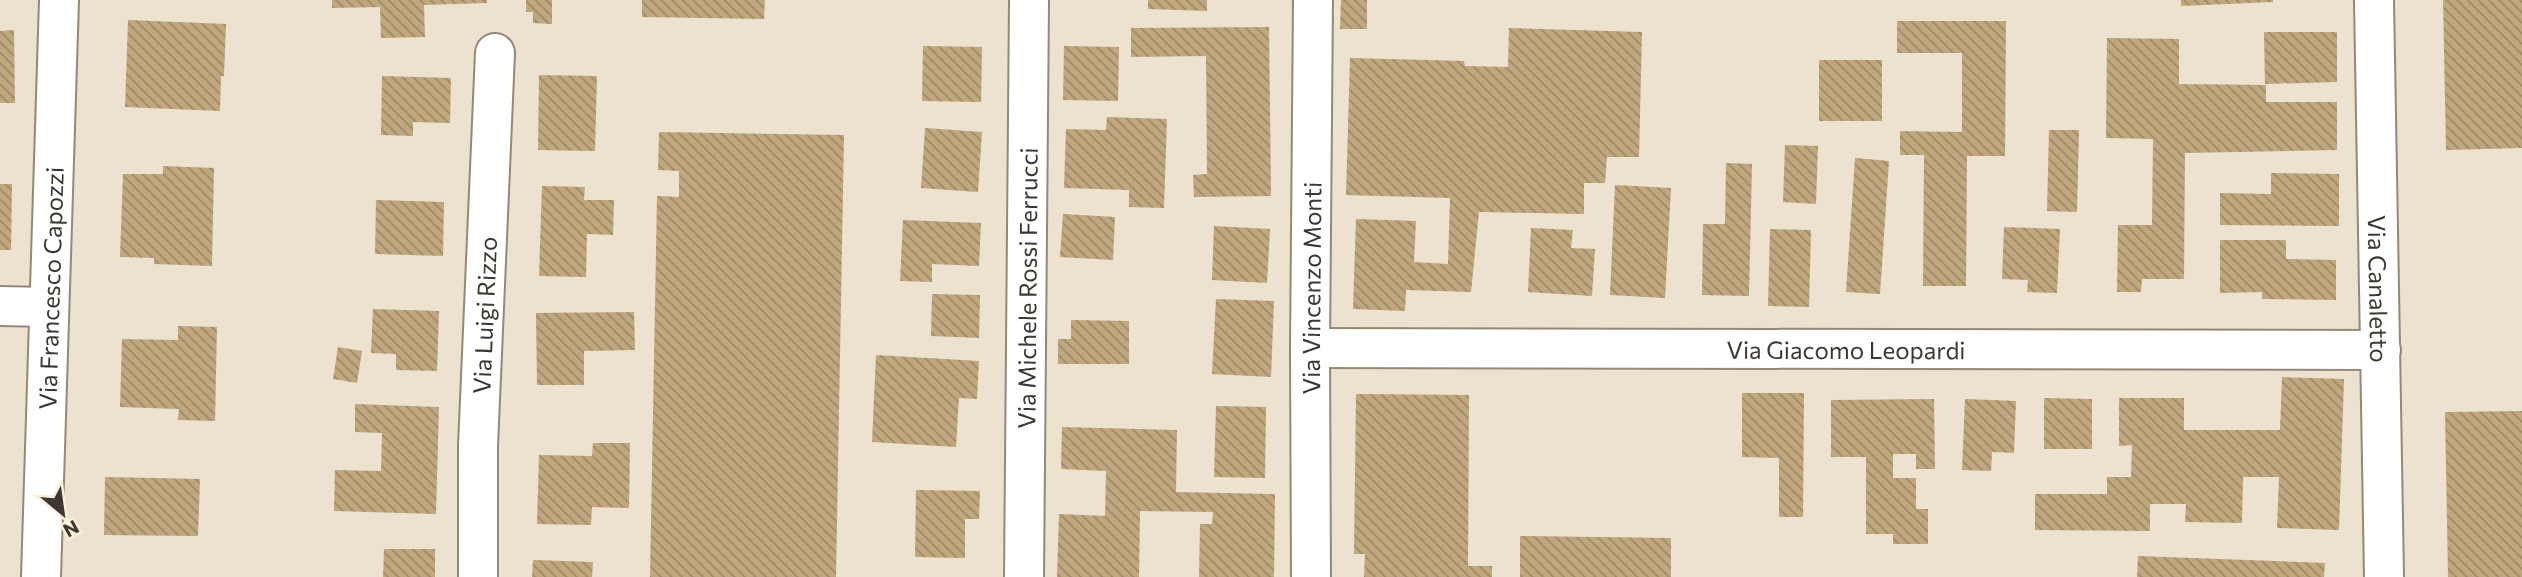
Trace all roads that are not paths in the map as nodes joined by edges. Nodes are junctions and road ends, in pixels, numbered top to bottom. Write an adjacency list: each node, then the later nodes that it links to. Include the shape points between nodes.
1 (59, 0): 7 (street, Via Francesco Capozzi)
2 (1029, 0): 12 (street, Via Michele Rossi Ferrucci)
3 (1312, 0): 8 (street, Via Vincenzo Monti)
4 (2374, 0): 9 (street, Via Canaletto)
5 (495, 53): 11 (street, Via Luigi Rizzo, via 478,446)
6 (0, 306): 7 (street)
7 (49, 307): 10 (street, Via Francesco Capozzi)
8 (1310, 348): 9 (street, Via Giacomo Leopardi); 13 (street, Via Vincenzo Monti)
9 (2381, 350): 14 (street, Via Canaletto)
10 (41, 577)
11 (478, 577)
12 (1024, 577)
13 (1311, 577)
14 (2384, 577)

